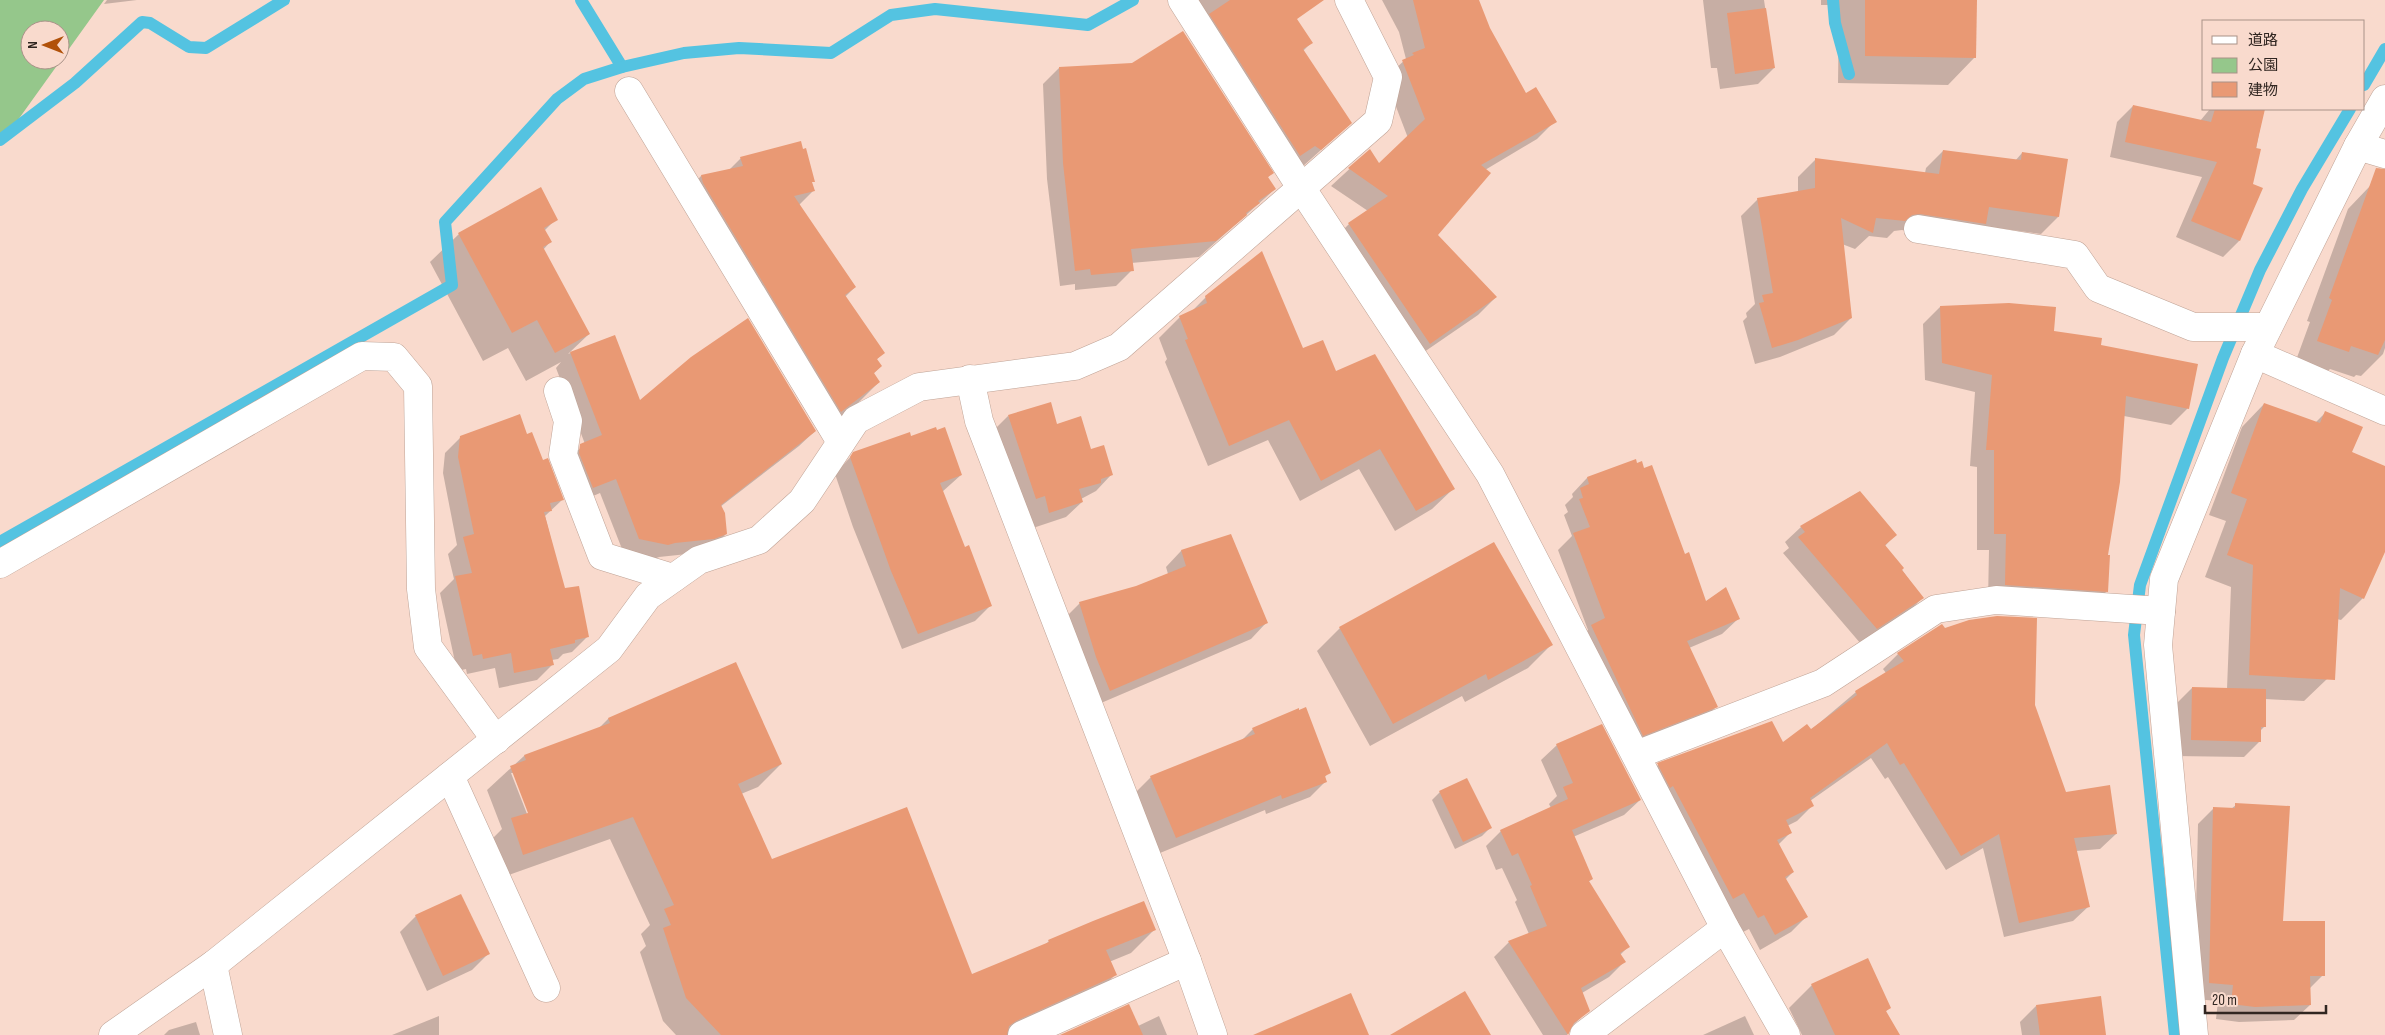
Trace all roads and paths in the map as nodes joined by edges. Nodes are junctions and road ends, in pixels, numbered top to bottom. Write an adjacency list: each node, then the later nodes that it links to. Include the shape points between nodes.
1 (1182, 0): 7 (street)
2 (1348, 0): 7 (street, via 1388,77 1378,121)
3 (629, 91): 14 (street)
4 (2385, 99): 5 (street)
5 (2358, 146): 6 (street); 9 (street)
6 (2385, 154)
7 (1302, 189): 11 (street, via 1119,347 1075,366); 19 (street, via 1490,474)
8 (1918, 229): 9 (street, via 2075,255 2098,288 2192,327)
9 (2268, 327): 10 (street)
10 (2255, 354): 13 (street); 17 (street, via 2164,579)
11 (970, 379): 14 (street, via 918,387 856,420); 22 (street, via 979,421)
12 (558, 392): 16 (street, via 568,421 563,455 602,556)
13 (2385, 411)
14 (841, 442): 16 (street, via 802,501 759,540 699,560)
15 (0, 564): 18 (street, via 362,356 394,357 418,386 421,589 428,647)
16 (673, 578): 18 (street, via 648,596 609,649)
17 (2161, 611): 19 (street, via 1996,600 1936,608 1823,683); 31 (street, via 2158,645)
18 (496, 740): 20 (street)
19 (1636, 755): 21 (street)
20 (450, 776): 23 (street); 24 (street)
21 (1725, 928): 29 (street); 30 (street)
22 (1187, 961): 27 (street); 28 (street)
23 (214, 965): 25 (street); 26 (street)
24 (546, 988)
25 (113, 1035)
26 (228, 1035)
27 (1022, 1035)
28 (1212, 1035)
29 (1584, 1035)
30 (1786, 1035)
31 (2194, 1035)

